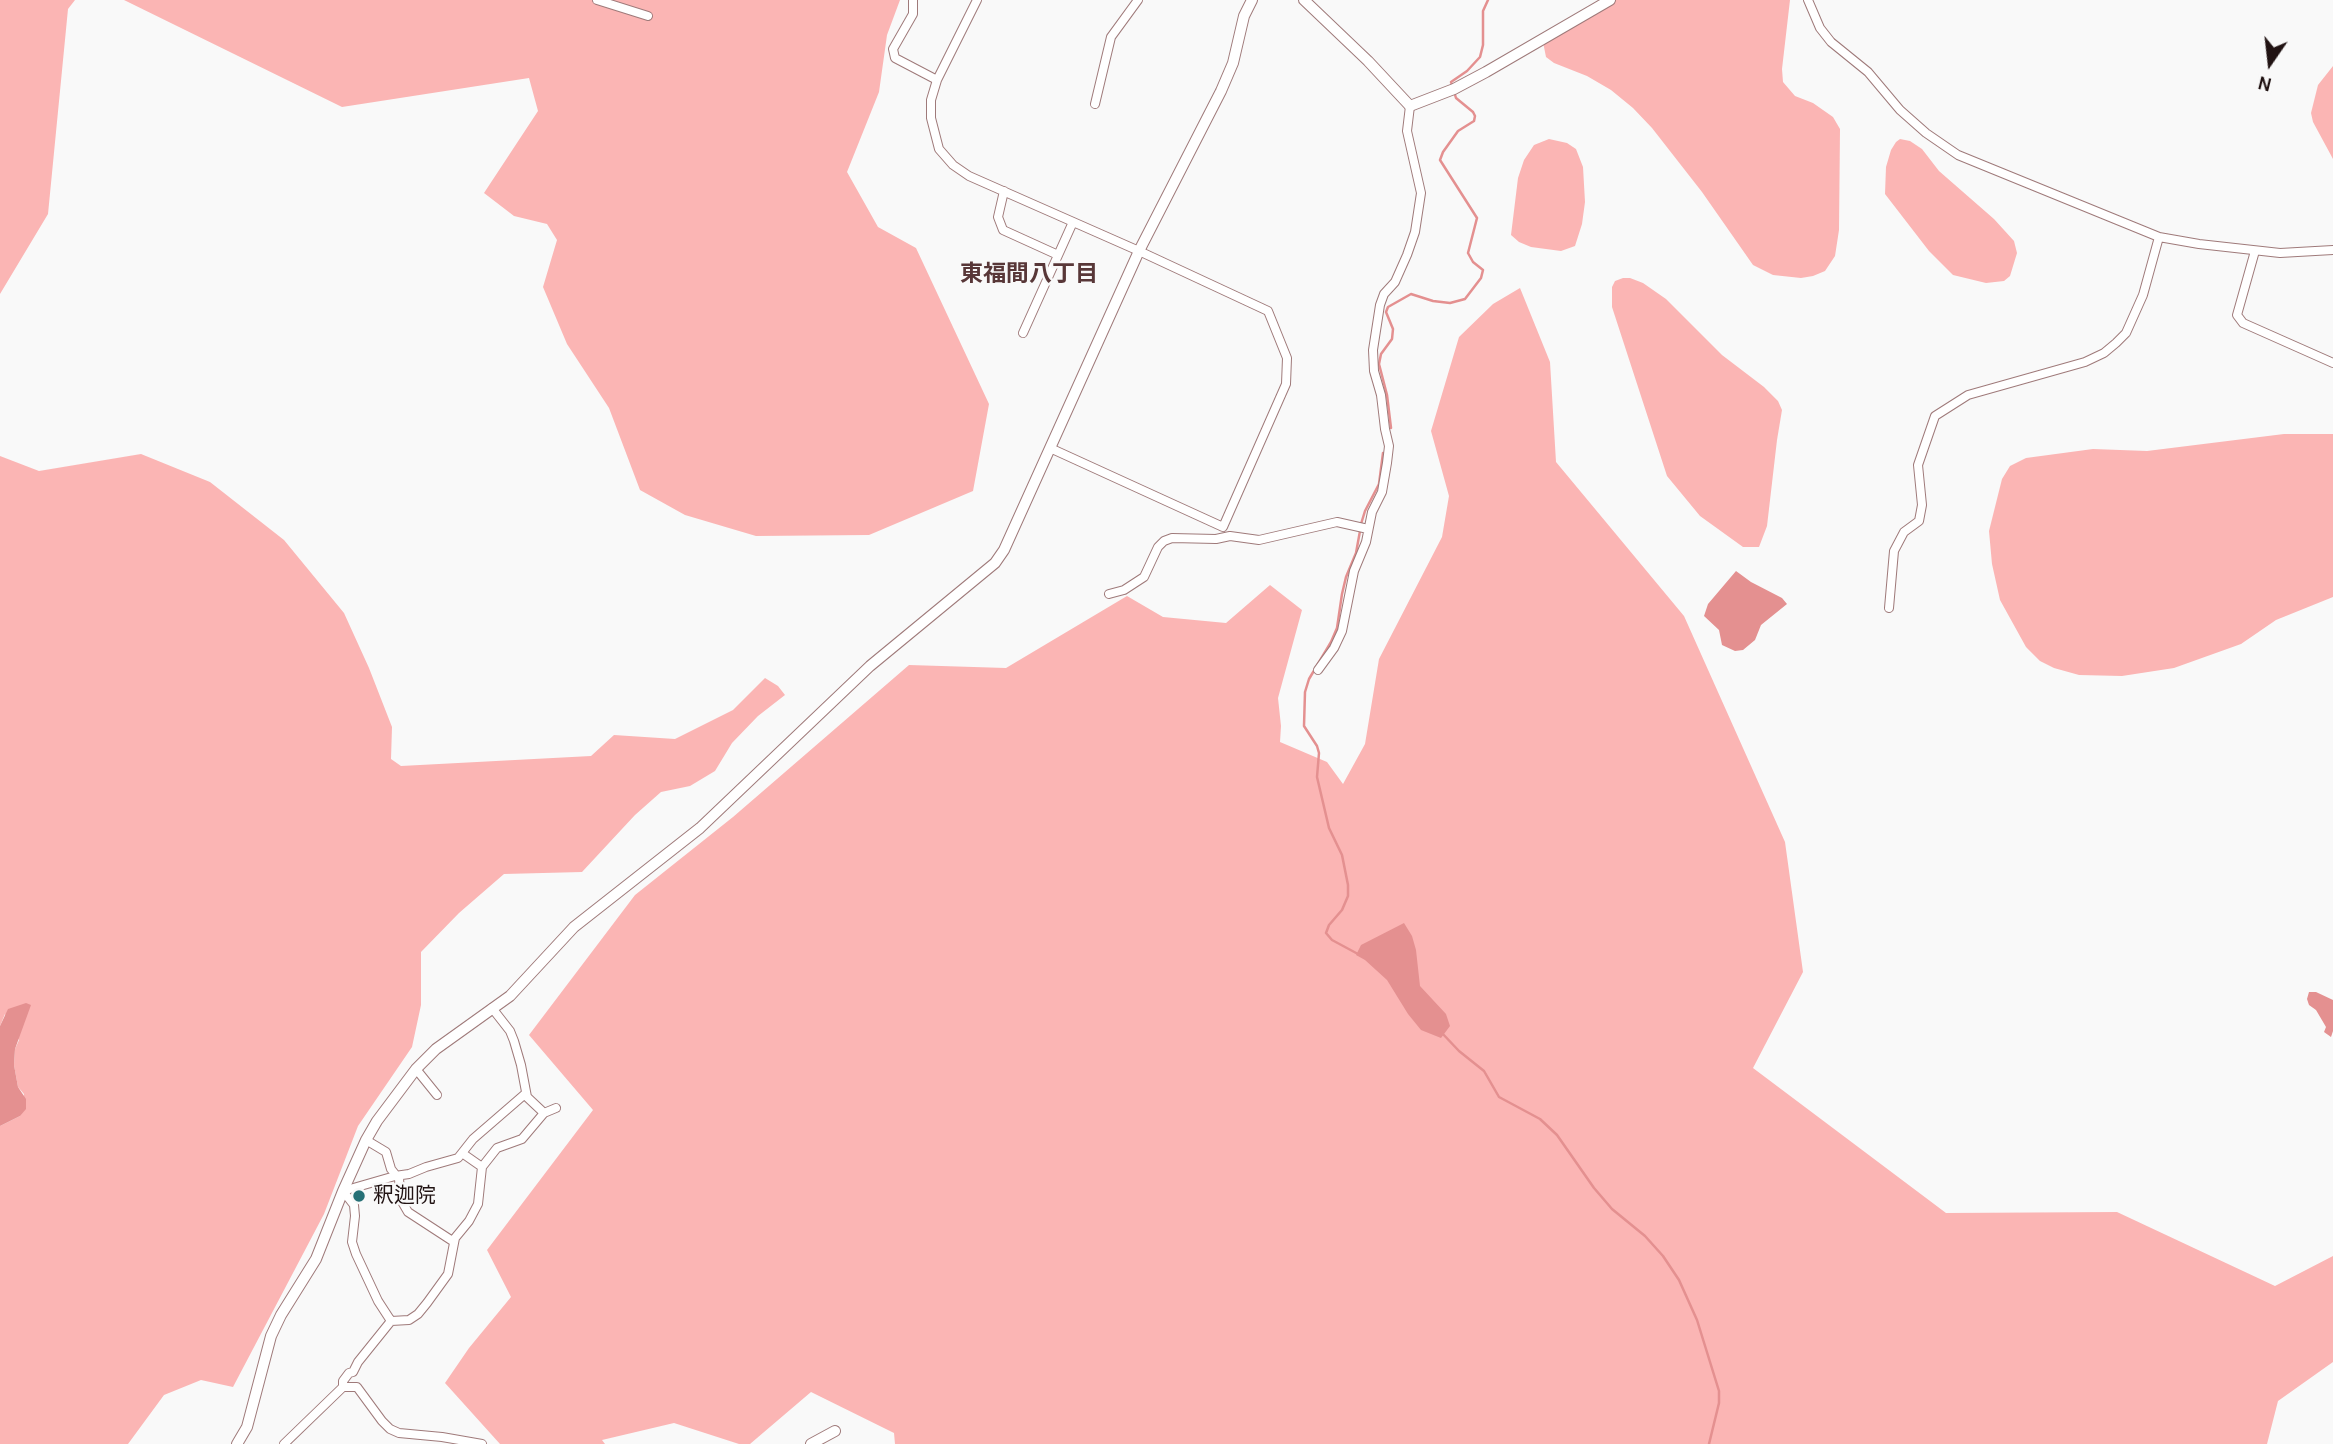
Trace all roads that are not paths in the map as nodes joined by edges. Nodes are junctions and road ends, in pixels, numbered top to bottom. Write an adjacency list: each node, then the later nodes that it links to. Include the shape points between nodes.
1 (597, 0): 9 (street)
2 (913, 0): 10 (street, via 913,14 893,49 895,58)
3 (977, 0): 10 (street)
4 (1138, 0): 11 (street, via 1111,37)
5 (1252, 0): 17 (street, via 1222,91)
6 (1610, 0): 12 (street, via 1454,89)
7 (1808, 0): 15 (street, via 1831,42 1943,146)
8 (1308, 1): 12 (street)
9 (648, 16)
10 (937, 80): 13 (street, via 930,118 939,149 969,176)
11 (1095, 104)
12 (1410, 106): 24 (street, via 1407,131 1421,193 1407,254 1380,305 1374,371 1390,446 1382,492)
13 (1004, 191): 14 (street); 19 (street, via 998,217 1003,230)
14 (1073, 222): 17 (street); 19 (street)
15 (2159, 237): 18 (street); 27 (street, via 2143,295 2126,333 2104,353 1968,395 1935,416 1918,465 1919,521 1904,532 1894,551)
16 (2333, 250): 18 (street)
17 (1139, 251): 22 (street); 23 (street, via 1268,311 1287,358 1286,384)
18 (2255, 251): 21 (street, via 2237,315 2243,323)
19 (1058, 255): 20 (street)
20 (1023, 333)
21 (2333, 363)
22 (1050, 449): 23 (street); 29 (street, via 995,563 870,666 700,828 574,927 510,996)
23 (1223, 527): 25 (street)
24 (1368, 529): 25 (street, via 1337,522 1259,540); 28 (street, via 1342,631)
25 (1230, 536): 26 (street, via 1164,541 1144,577)
26 (1109, 594)
27 (1889, 608)
28 (1318, 670)
29 (492, 1008): 30 (street); 31 (street, via 514,1041)
30 (416, 1069): 32 (street); 35 (street)
31 (525, 1094): 34 (street); 36 (street)
32 (437, 1095)
33 (556, 1108): 34 (street)
34 (544, 1113): 37 (street, via 522,1139 497,1148)
35 (366, 1140): 38 (street, via 386,1152); 39 (street)
36 (462, 1153): 37 (street); 38 (street)
37 (482, 1167): 40 (street, via 478,1204)
38 (395, 1176): 39 (street); 40 (street, via 408,1212)
39 (343, 1191): 41 (street, via 354,1205 352,1242 356,1254); 47 (street, via 316,1259 271,1336 247,1427)
40 (454, 1242): 41 (street, via 448,1273 427,1303 408,1320)
41 (391, 1321): 42 (street)
42 (354, 1371): 43 (street); 44 (street)
43 (343, 1387): 44 (street); 48 (street)
44 (357, 1387): 46 (street, via 390,1429)
45 (835, 1431): 50 (street)
46 (462, 1442): 49 (street)
47 (237, 1444)
48 (284, 1444)
49 (482, 1444)
50 (811, 1444)

